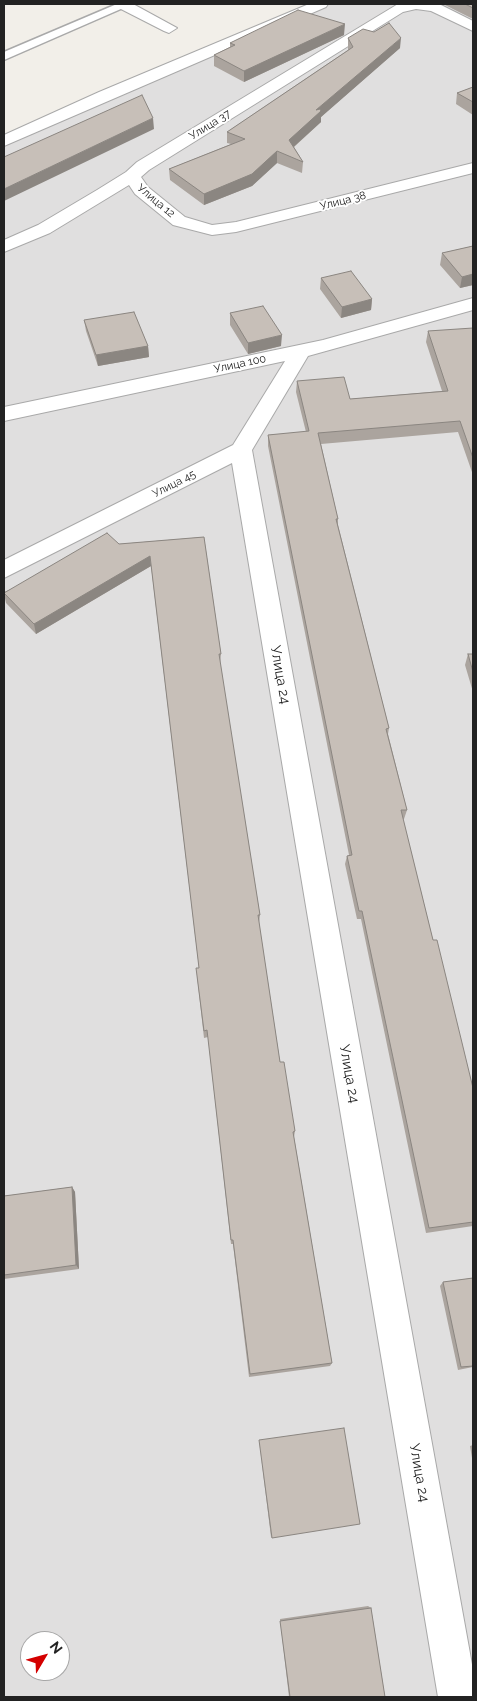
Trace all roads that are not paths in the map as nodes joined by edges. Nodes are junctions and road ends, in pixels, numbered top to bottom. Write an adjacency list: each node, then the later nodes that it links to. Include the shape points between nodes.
1 (123, 4): 5 (street); 6 (lane)
2 (321, 4): 7 (street)
3 (416, 5): 4 (street, via 434,7); 9 (street, Улица 37, via 399,8 143,166)
4 (473, 27)
5 (169, 28)
6 (4, 56)
7 (4, 141)
8 (473, 168): 10 (street, Улица 38, via 236,227)
9 (132, 176): 10 (street, Улица 12, via 141,190 180,221); 11 (street, Улица 37, via 44,229)
10 (212, 230)
11 (4, 247)
12 (473, 304): 13 (street, Улица 100)
13 (301, 351): 14 (street, Улица 100); 15 (street)
14 (4, 414)
15 (240, 450): 16 (street, Улица 45); 17 (street, Улица 24)
16 (4, 570)
17 (458, 1697)

